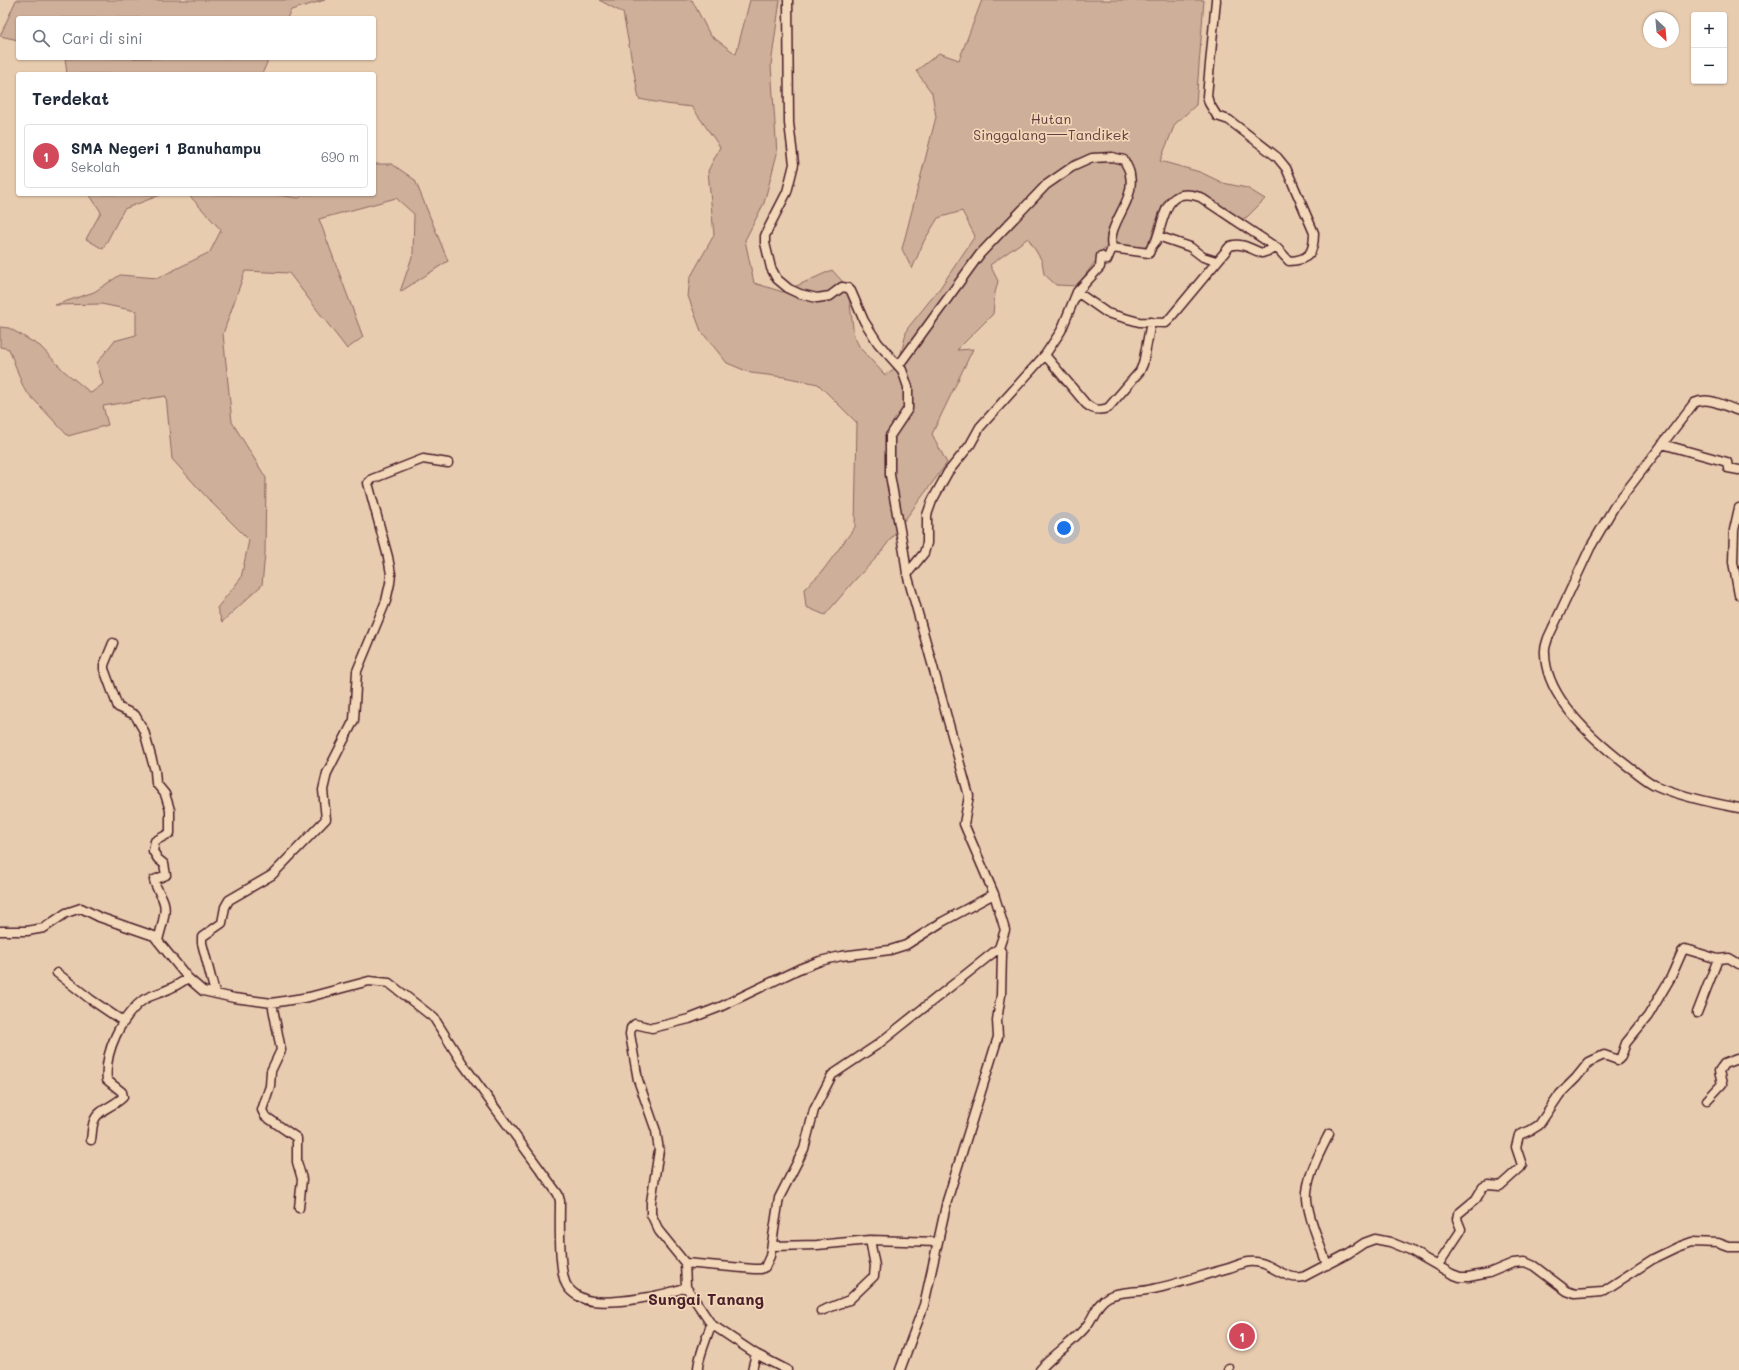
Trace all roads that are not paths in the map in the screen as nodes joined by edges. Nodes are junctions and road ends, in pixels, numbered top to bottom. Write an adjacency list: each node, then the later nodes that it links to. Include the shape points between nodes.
1 (788, 0): 10 (street, via 789,123 794,164 787,192 765,236 771,268 782,285 800,294 817,298 830,296 842,287 848,288 878,344)
2 (1216, 0): 5 (street, via 1207,96 1209,104 1217,116 1229,120 1277,157 1286,168 1314,233 1314,244 1310,254 1301,260 1289,261)
3 (1158, 236): 4 (street, via 1149,253); 5 (street, via 1167,205 1181,194 1190,194 1200,197); 6 (street, via 1190,247 1203,257)
4 (1112, 248): 7 (street, via 1107,260 1101,256 1100,267); 10 (street, via 1110,243 1114,228 1130,195 1130,175 1124,160 1112,157 1092,158 1046,185 980,254)
5 (1277, 248): 6 (street, via 1262,254 1238,244 1230,246)
6 (1216, 261): 8 (street, via 1166,323)
7 (1077, 292): 8 (street, via 1107,313 1139,322); 9 (street, via 1061,331)
8 (1150, 322): 9 (street, via 1140,371 1108,408 1102,410 1086,404)
9 (1045, 355): 16 (street, via 980,427 970,445 948,472 927,515 927,543 924,552)
10 (899, 364): 16 (street, via 908,387 908,409 890,436 890,475)
11 (1739, 411): 12 (street, via 1710,400 1701,400 1694,403)
12 (1662, 444): 14 (street, via 1727,462 1728,468); 19 (street, via 1614,507 1590,548 1548,638 1544,652 1547,668 1559,697 1584,728 1616,757 1656,786 1697,799)
13 (448, 463): 28 (street, via 423,459 372,479 368,483 389,562 390,584 386,601 357,671 354,720 327,773 324,790 326,819 272,875 229,900 222,923 202,937)
14 (1739, 470)
15 (1739, 508): 17 (street, via 1734,530 1733,562)
16 (907, 574): 20 (street, via 969,796 964,824)
17 (1739, 595)
18 (113, 643): 22 (street, via 104,669 118,707 135,715 144,731 156,782 165,794 170,810 170,834 155,841 153,851 164,864 166,875 154,880 165,904)
19 (1739, 808)
20 (994, 894): 23 (street, via 1005,930); 41 (street, via 906,945 820,961 689,1019 652,1028 635,1024 631,1028 638,1080 656,1131 658,1150 651,1214 659,1231)
21 (0, 931): 22 (street, via 44,928 66,913 81,908 99,918 154,936)
22 (158, 940): 27 (street, via 172,961)
23 (998, 948): 38 (street, via 1002,953 998,1037 947,1200); 39 (street, via 881,1042 832,1075 814,1110 804,1149 779,1198)
24 (1718, 959): 25 (street, via 1729,958); 30 (street); 42 (street, via 1685,948 1648,1016 1626,1043 1621,1057 1618,1060 1604,1055 1589,1062 1560,1094 1539,1125 1519,1135 1516,1147 1522,1165 1500,1186 1483,1187 1476,1199 1458,1214 1456,1219 1460,1232)
25 (1739, 964)
26 (57, 973): 31 (street)
27 (188, 978): 28 (street, via 203,991); 31 (street, via 144,1000)
28 (215, 993): 29 (street)
29 (272, 1003): 36 (street, via 280,1050 272,1068 270,1086 262,1110 265,1116 297,1138 297,1162 302,1179); 44 (street, via 308,997 368,981 389,983 434,1018 463,1064 558,1194 561,1262 567,1286 579,1298 592,1302 646,1297)
30 (1697, 1013)
31 (124, 1022): 35 (street, via 110,1052 106,1075 107,1080 122,1092 123,1097 97,1115)
32 (1739, 1061): 33 (street, via 1737,1059 1721,1067 1719,1071 1722,1084)
33 (1706, 1100)
34 (1329, 1134): 43 (street, via 1316,1161 1307,1192 1311,1216)
35 (91, 1140)
36 (299, 1208)
37 (870, 1240): 38 (street); 39 (street); 45 (street, via 875,1266 874,1276 849,1300)
38 (938, 1242): 51 (street, via 924,1305)
39 (772, 1246): 41 (street, via 765,1267 761,1269)
40 (1739, 1247): 42 (street, via 1692,1242 1653,1259 1602,1292 1575,1294 1525,1262 1513,1263 1489,1273 1468,1277 1452,1274)
41 (685, 1263): 44 (street)
42 (1438, 1265): 43 (street, via 1410,1250 1390,1242 1376,1240 1364,1243)
43 (1327, 1266): 52 (street, via 1296,1279 1270,1267 1250,1262 1154,1289 1115,1294 1098,1306 1080,1333 1051,1357)
44 (686, 1287): 46 (street)
45 (821, 1311)
46 (711, 1324): 47 (street); 48 (street)
47 (756, 1354): 49 (street); 50 (street)
48 (698, 1370)
49 (752, 1370)
50 (787, 1370)
51 (900, 1370)
52 (1040, 1370)

